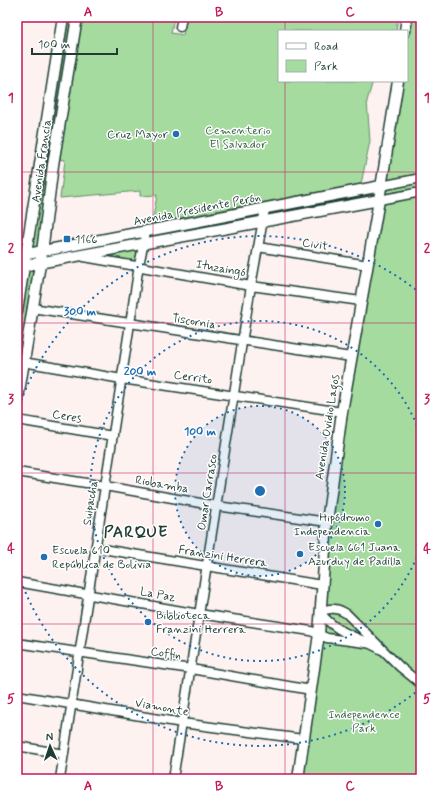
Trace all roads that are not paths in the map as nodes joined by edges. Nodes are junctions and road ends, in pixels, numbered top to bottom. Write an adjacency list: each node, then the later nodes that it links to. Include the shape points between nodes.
1 (63, 17): 8 (main road, Avenida Francia)
2 (77, 17): 9 (main road, Avenida Francia)
3 (182, 17): 5 (street)
4 (407, 17): 6 (main road)
5 (180, 27)
6 (405, 30)
7 (398, 82): 11 (main road, Avenida Ovidio Lagos)
8 (52, 85): 9 (main road); 13 (main road, Avenida Francia)
9 (65, 89): 14 (main road, Avenida Francia)
10 (421, 178): 11 (street)
11 (381, 186): 15 (main road, Avenida Ovidio Lagos); 16 (main road, Avenida Presidente Perón)
12 (421, 192): 15 (street)
13 (35, 195): 14 (main road, via 44,194); 22 (main road, Avenida Francia)
14 (48, 198): 21 (main road, Avenida Francia)
15 (379, 200): 17 (main road, Avenida Presidente Perón); 25 (main road, Avenida Ovidio Lagos)
16 (265, 208): 17 (street, Omar Carrasco); 18 (main road, Avenida Presidente Perón)
17 (263, 221): 19 (main road, Avenida Presidente Perón); 20 (street, Omar Carrasco)
18 (146, 232): 19 (street, Suipacha); 21 (main road, Avenida Presidente Perón)
19 (144, 243): 23 (main road, Avenida Presidente Perón); 27 (street, Suipacha)
20 (258, 247): 25 (street, Civit); 28 (street, Omar Carrasco)
21 (42, 252): 22 (main road, Avenida Presidente Perón); 24 (main road, Avenida Francia)
22 (22, 256): 26 (main road, Avenida Francia)
23 (76, 256): 24 (main road, Avenida Presidente Perón); 27 (street, Ituzaingó)
24 (40, 262): 26 (main road, Avenida Presidente Perón); 30 (main road, Avenida Francia)
25 (368, 265): 29 (main road, Avenida Ovidio Lagos)
26 (21, 266): 31 (main road, Avenida Francia)
27 (139, 266): 28 (street, Ituzaingó); 32 (street, Suipacha)
28 (251, 286): 29 (street, Ituzaingó); 33 (street, Omar Carrasco)
29 (361, 301): 34 (main road, Avenida Ovidio Lagos)
30 (32, 308): 32 (street, Tiscornia); 35 (main road, Avenida Francia)
31 (17, 311)
32 (130, 323): 33 (street, Tiscornia); 36 (street, Suipacha)
33 (242, 341): 34 (street, Tiscornia); 37 (street, Omar Carrasco)
34 (352, 357): 39 (main road, Avenida Ovidio Lagos)
35 (20, 362): 36 (street, Cerrito); 38 (main road, Avenida Francia)
36 (122, 379): 37 (street, Cerrito); 41 (street, Suipacha)
37 (234, 395): 39 (street, Cerrito); 44 (street, Omar Carrasco)
38 (17, 404)
39 (342, 412): 45 (main road, Avenida Ovidio Lagos)
40 (17, 420): 41 (street, Ceres)
41 (113, 436): 43 (street, Suipacha)
42 (17, 472): 43 (street, Riobamba)
43 (105, 486): 44 (street, Riobamba); 46 (street, Suipacha)
44 (217, 506): 45 (street, Riobamba); 47 (street, Omar Carrasco)
45 (327, 522): 49 (main road, Avenida Ovidio Lagos)
46 (96, 548): 47 (street, Franzini Herrera); 50 (street, Suipacha)
47 (207, 566): 49 (street, Franzini Herrera); 52 (street, Omar Carrasco)
48 (17, 582): 50 (street, La Paz)
49 (322, 584): 51 (main road, Avenida Ovidio Lagos)
50 (89, 594): 52 (street, La Paz); 57 (street, Suipacha)
51 (320, 612): 53 (main road, Avenida Ovidio Lagos); 55 (street, via 335,628); 56 (street, via 332,608 340,609)
52 (199, 614): 53 (street, La Paz); 58 (street, Omar Carrasco)
53 (319, 634): 55 (street, La Paz, via 327,638); 60 (main road, Avenida Ovidio Lagos)
54 (17, 643): 57 (street, Coffin)
55 (373, 644): 56 (street)
56 (382, 650): 59 (street)
57 (80, 653): 58 (street, Coffin); 62 (street, Suipacha)
58 (191, 669): 60 (street, Coffin); 63 (street, Omar Carrasco)
59 (421, 684)
60 (311, 690): 64 (main road, Avenida Ovidio Lagos)
61 (17, 695): 62 (street, Viamonte)
62 (72, 704): 63 (street, Viamonte); 66 (street, Suipacha)
63 (182, 723): 64 (street, Viamonte); 68 (street, Omar Carrasco)
64 (303, 739): 69 (main road, Avenida Ovidio Lagos)
65 (17, 746): 66 (street)
66 (64, 754): 67 (street, Suipacha)
67 (60, 779)
68 (173, 779)
69 (298, 779)

